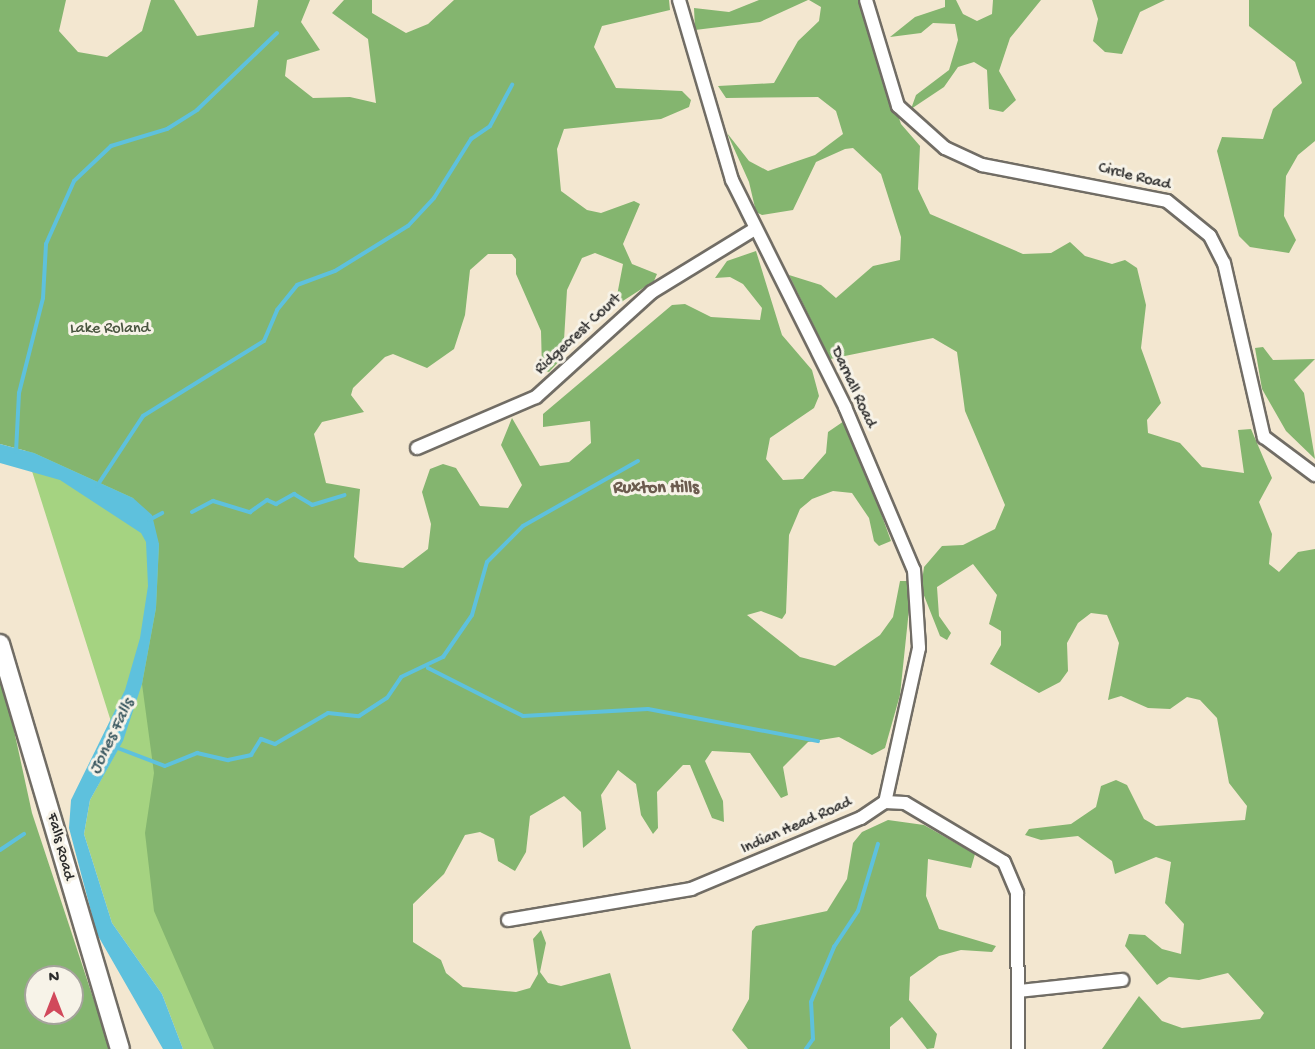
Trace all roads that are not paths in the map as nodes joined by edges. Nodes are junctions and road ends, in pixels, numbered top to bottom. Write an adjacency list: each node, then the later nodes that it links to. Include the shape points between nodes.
1 (679, 0): 3 (street, Darnall Road, via 732,180)
2 (866, 0): 5 (street, Circle Road, via 898,106 945,148 982,165 1167,201 1210,236 1224,263 1264,436)
3 (755, 229): 4 (street, Ridgecrest Court, via 652,292 536,397); 7 (street, Darnall Road, via 844,407 914,570 919,648)
4 (417, 448)
5 (1315, 476)
6 (0, 644): 11 (main road, Falls Road)
7 (885, 802): 8 (street, Indian Head Road, via 861,818 691,889); 10 (street, via 905,803 1004,861 1017,893)
8 (508, 920)
9 (1122, 980): 10 (street)
10 (1019, 991): 12 (street)
11 (120, 1049)
12 (1018, 1049)

